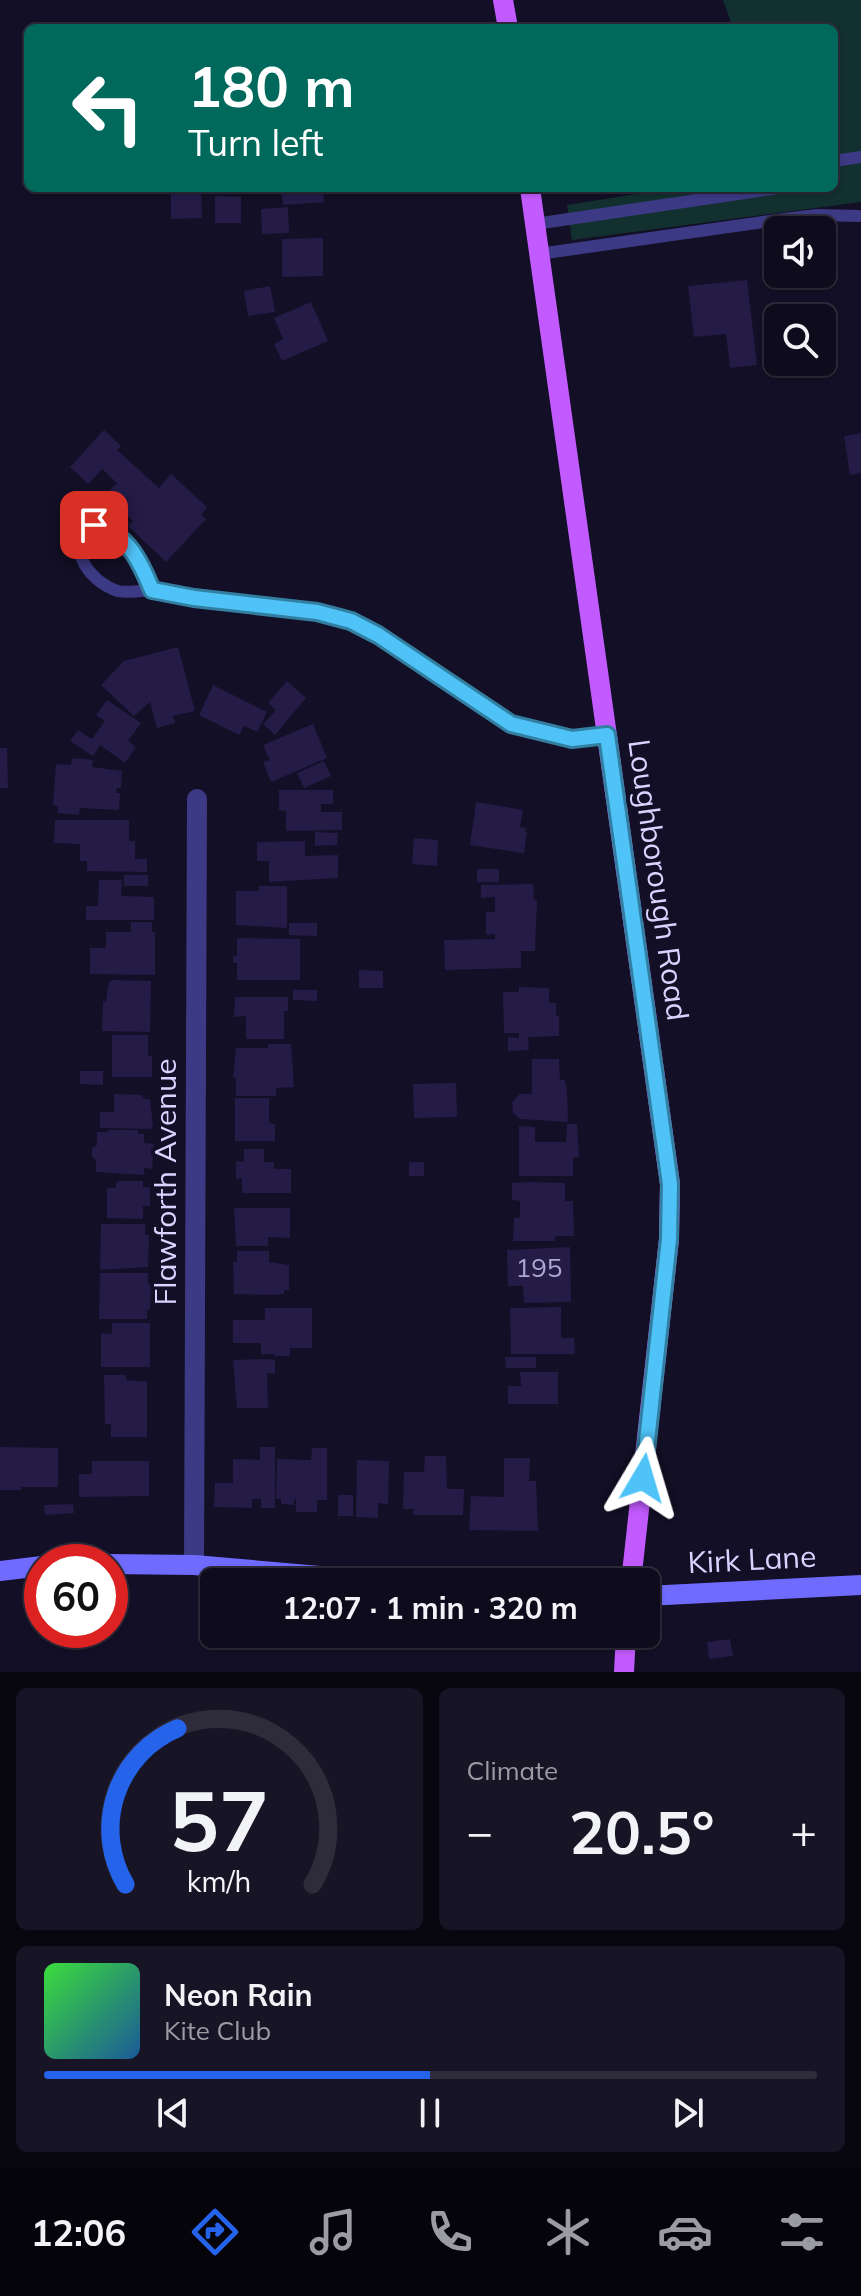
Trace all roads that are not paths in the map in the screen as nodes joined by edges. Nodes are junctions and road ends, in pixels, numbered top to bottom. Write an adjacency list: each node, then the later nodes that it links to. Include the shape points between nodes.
1 (503, 0): 2 (main road)
2 (507, 24)
3 (861, 157): 4 (lane)
4 (838, 160)
5 (531, 192): 8 (main road, Loughborough Road)
6 (751, 192): 8 (lane)
7 (861, 216): 9 (lane, via 817,215)
8 (535, 224): 9 (main road, Loughborough Road)
9 (539, 254): 11 (main road, Loughborough Road)
10 (152, 590): 10 (lane, via 122,592 89,571 80,554 87,526 111,531 127,544); 11 (lane, via 351,621 511,724 572,739)
11 (607, 735): 17 (main road, Loughborough Road, via 670,1184 669,1239)
12 (197, 799): 14 (street, Flawforth Avenue)
13 (128, 1564): 14 (street)
14 (194, 1565): 16 (street)
15 (24, 1568): 18 (street)
16 (228, 1568)
17 (633, 1568)
18 (0, 1571)
19 (861, 1585): 20 (street, Kirk Lane)
20 (660, 1595)
21 (625, 1648): 22 (main road)
22 (624, 1672)

